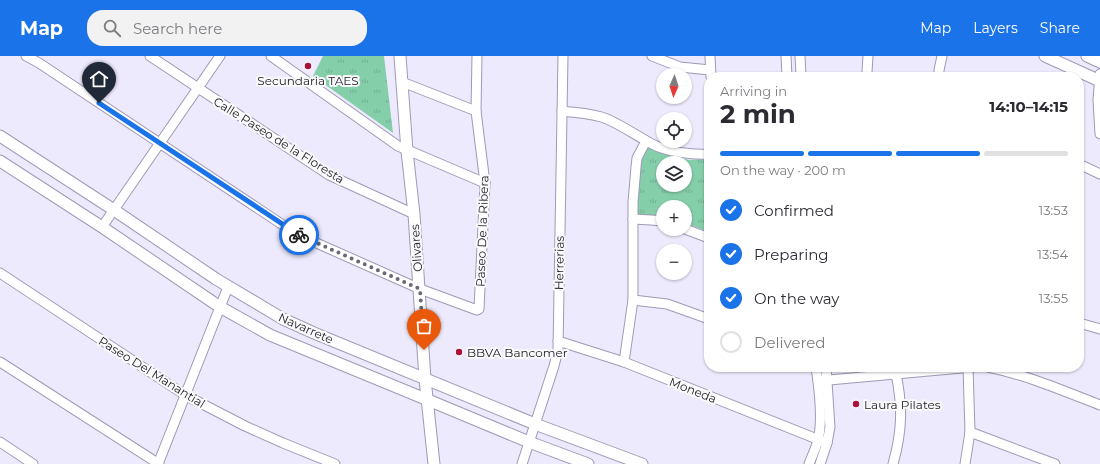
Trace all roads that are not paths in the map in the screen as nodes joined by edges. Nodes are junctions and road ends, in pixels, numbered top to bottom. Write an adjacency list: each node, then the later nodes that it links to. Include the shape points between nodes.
1 (26, 56): 34 (street)
2 (150, 56): 28 (street, Calle Paseo de la Floresta)
3 (220, 56): 28 (street)
4 (271, 56): 35 (street)
5 (400, 56): 27 (main road, Olivares)
6 (477, 56): 29 (street, Paseo De la Ribera)
7 (563, 56): 30 (street, Herrerias)
8 (652, 56): 17 (street, via 680,67)
9 (710, 56): 18 (street)
10 (786, 56): 19 (street)
11 (800, 56): 20 (street)
12 (868, 56): 21 (street)
13 (942, 56): 22 (street)
14 (1045, 56): 23 (main road)
15 (1087, 56): 16 (main road)
16 (1100, 62)
17 (705, 72)
18 (710, 72)
19 (787, 72)
20 (801, 72)
21 (867, 72)
22 (939, 72)
23 (1080, 72)
24 (1084, 74): 26 (main road)
25 (1100, 74): 26 (street)
26 (1100, 81): 31 (street)
27 (402, 82): 29 (street); 35 (main road, Olivares)
28 (198, 88): 34 (street); 42 (street, Calle Paseo de la Floresta, via 329,175)
29 (476, 111): 40 (street, Paseo De la Ribera)
30 (562, 111): 33 (street, via 605,118); 56 (street, Herrerias)
31 (1100, 134)
32 (0, 136): 41 (main road, Navarrete)
33 (646, 141): 36 (street, via 690,155); 43 (street, via 636,163)
34 (160, 143): 41 (street); 50 (street, via 292,231)
35 (407, 151): 40 (street); 42 (main road, Olivares)
36 (704, 154)
37 (0, 162): 45 (main road, Navarrete)
38 (1084, 166): 39 (street)
39 (1100, 174)
40 (485, 183): 50 (street, Paseo De la Ribera, via 479,309)
41 (114, 210): 45 (street); 49 (main road, Navarrete)
42 (414, 214): 50 (main road, Olivares)
43 (633, 219): 44 (street); 51 (street)
44 (656, 220)
45 (102, 227): 52 (main road, Navarrete)
46 (692, 232): 47 (street)
47 (704, 236)
48 (0, 273): 68 (street, Paseo Del Manantial)
49 (228, 287): 52 (street); 65 (main road, Navarrete, via 283,319)
50 (420, 289): 65 (main road, Olivares)
51 (632, 300): 53 (street, via 667,304); 58 (street)
52 (220, 307): 68 (street); 69 (main road, Navarrete, via 270,335)
53 (704, 317)
54 (1084, 325): 55 (street)
55 (1100, 330)
56 (558, 341): 58 (street, Moneda); 71 (street, Herrerias, via 556,361)
57 (0, 362): 77 (street)
58 (624, 362): 73 (street, Moneda)
59 (817, 372): 67 (street)
60 (827, 372): 66 (street)
61 (917, 372): 64 (street)
62 (968, 372): 72 (street)
63 (1010, 372): 70 (street)
64 (896, 374): 66 (street); 85 (street, via 901,420)
65 (425, 379): 69 (main road, Olivares); 71 (main road, Navarrete)
66 (828, 380): 67 (street); 73 (street, via 830,427)
67 (818, 381): 73 (street)
68 (185, 395): 77 (street); 78 (street, Paseo Del Manantial, via 245,426)
69 (428, 400): 75 (main road, Navarrete); 79 (main road, Olivares)
70 (1100, 405)
71 (535, 424): 75 (street, Herrerias); 82 (main road, Navarrete)
72 (970, 432): 86 (street); 87 (street)
73 (823, 441): 83 (street); 84 (street)
74 (0, 442): 76 (street)
75 (529, 442): 80 (street, Herrerias); 81 (main road, Navarrete)
76 (33, 464)
77 (158, 464)
78 (335, 464)
79 (434, 464)
80 (522, 464)
81 (588, 464)
82 (642, 464)
83 (809, 464)
84 (820, 464)
85 (893, 464)
86 (965, 464)
87 (1055, 464)

